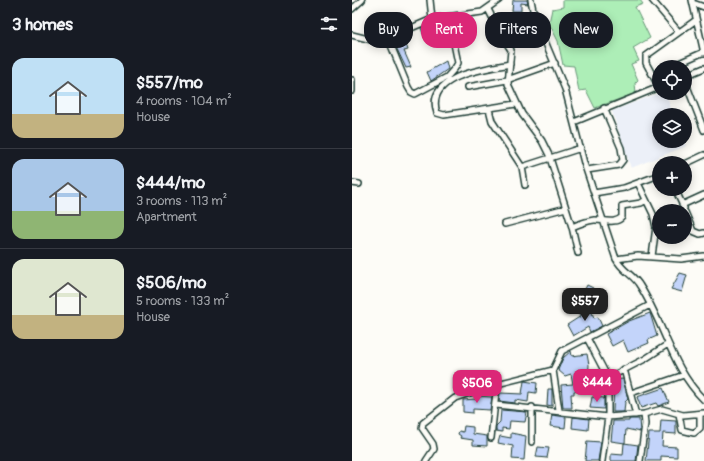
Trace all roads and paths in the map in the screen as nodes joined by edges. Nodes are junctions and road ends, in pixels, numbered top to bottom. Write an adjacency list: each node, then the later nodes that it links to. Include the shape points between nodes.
1 (362, 0): 8 (street)
2 (430, 0): 10 (street)
3 (499, 0): 9 (street)
4 (531, 0): 21 (street, via 534,15)
5 (652, 0): 13 (street)
6 (693, 1): 7 (street); 12 (street)
7 (704, 7)
8 (352, 9)
9 (488, 9): 11 (street); 22 (street, via 511,50)
10 (431, 12)
11 (477, 13)
12 (696, 20): 13 (street); 15 (street)
13 (679, 32): 24 (street, via 646,56 646,63)
14 (352, 34): 16 (street)
15 (702, 35): 19 (street)
16 (364, 38)
17 (392, 48): 18 (street, via 408,87 415,94 447,77 455,68 458,63)
18 (455, 48)
19 (704, 53): 20 (street)
20 (687, 60)
21 (555, 63): 27 (street); 35 (street)
22 (510, 64): 27 (street); 34 (street, via 462,74 448,83 435,100 437,112 442,115)
23 (704, 68): 25 (street)
24 (652, 69)
25 (692, 73)
26 (352, 80): 30 (street)
27 (507, 80): 28 (street); 32 (street)
28 (468, 87)
29 (652, 90): 33 (street)
30 (352, 91)
31 (692, 99): 36 (street)
32 (516, 104): 34 (street); 39 (street, via 542,141)
33 (604, 108): 35 (street); 42 (street, via 621,148 623,160 619,165)
34 (489, 109): 41 (street, via 492,122)
35 (574, 122): 37 (street)
36 (704, 130)
37 (581, 148): 39 (street); 42 (street)
38 (704, 155): 40 (street)
39 (550, 158): 41 (street); 52 (street)
40 (692, 161)
41 (522, 167): 47 (street)
42 (587, 170): 48 (street)
43 (652, 178): 45 (street)
44 (352, 183): 46 (street)
45 (638, 183): 48 (street); 50 (street)
46 (359, 184)
47 (525, 185)
48 (594, 193): 54 (street)
49 (704, 195): 51 (street)
50 (646, 200): 53 (street); 54 (street, via 624,205 621,208 621,218)
51 (684, 204)
52 (566, 208): 55 (street); 56 (street)
53 (652, 213)
54 (604, 222): 56 (street, via 594,220); 63 (street)
55 (506, 224)
56 (572, 227): 60 (street)
57 (692, 227): 58 (street, via 696,233)
58 (704, 233)
59 (655, 244): 61 (street)
60 (578, 253)
61 (652, 256): 62 (street, via 681,259); 63 (street)
62 (704, 256)
63 (616, 259): 64 (street, via 623,270 640,285)
64 (650, 305): 65 (street); 66 (street)
65 (587, 338): 68 (street, via 562,351); 70 (street)
66 (668, 344): 67 (street); 69 (street)
67 (624, 369): 70 (street); 72 (street)
68 (552, 370): 71 (street); 76 (street)
69 (684, 375): 72 (street); 73 (street)
70 (608, 378): 81 (street)
71 (496, 384): 74 (street); 84 (street, via 455,398 423,423 422,428 434,449)
72 (631, 393): 80 (street)
73 (704, 400)
74 (496, 404): 75 (street); 82 (street)
75 (532, 407): 76 (street); 83 (street)
76 (559, 410): 81 (street)
77 (644, 414): 78 (street, via 662,409); 80 (street); 86 (street)
78 (679, 414): 79 (street); 79 (street, via 682,430 694,433 700,428)
79 (702, 414)
80 (636, 415): 81 (street)
81 (608, 417): 85 (street)
82 (491, 438)
83 (532, 442)
84 (426, 461)
85 (602, 461)
86 (640, 461)

